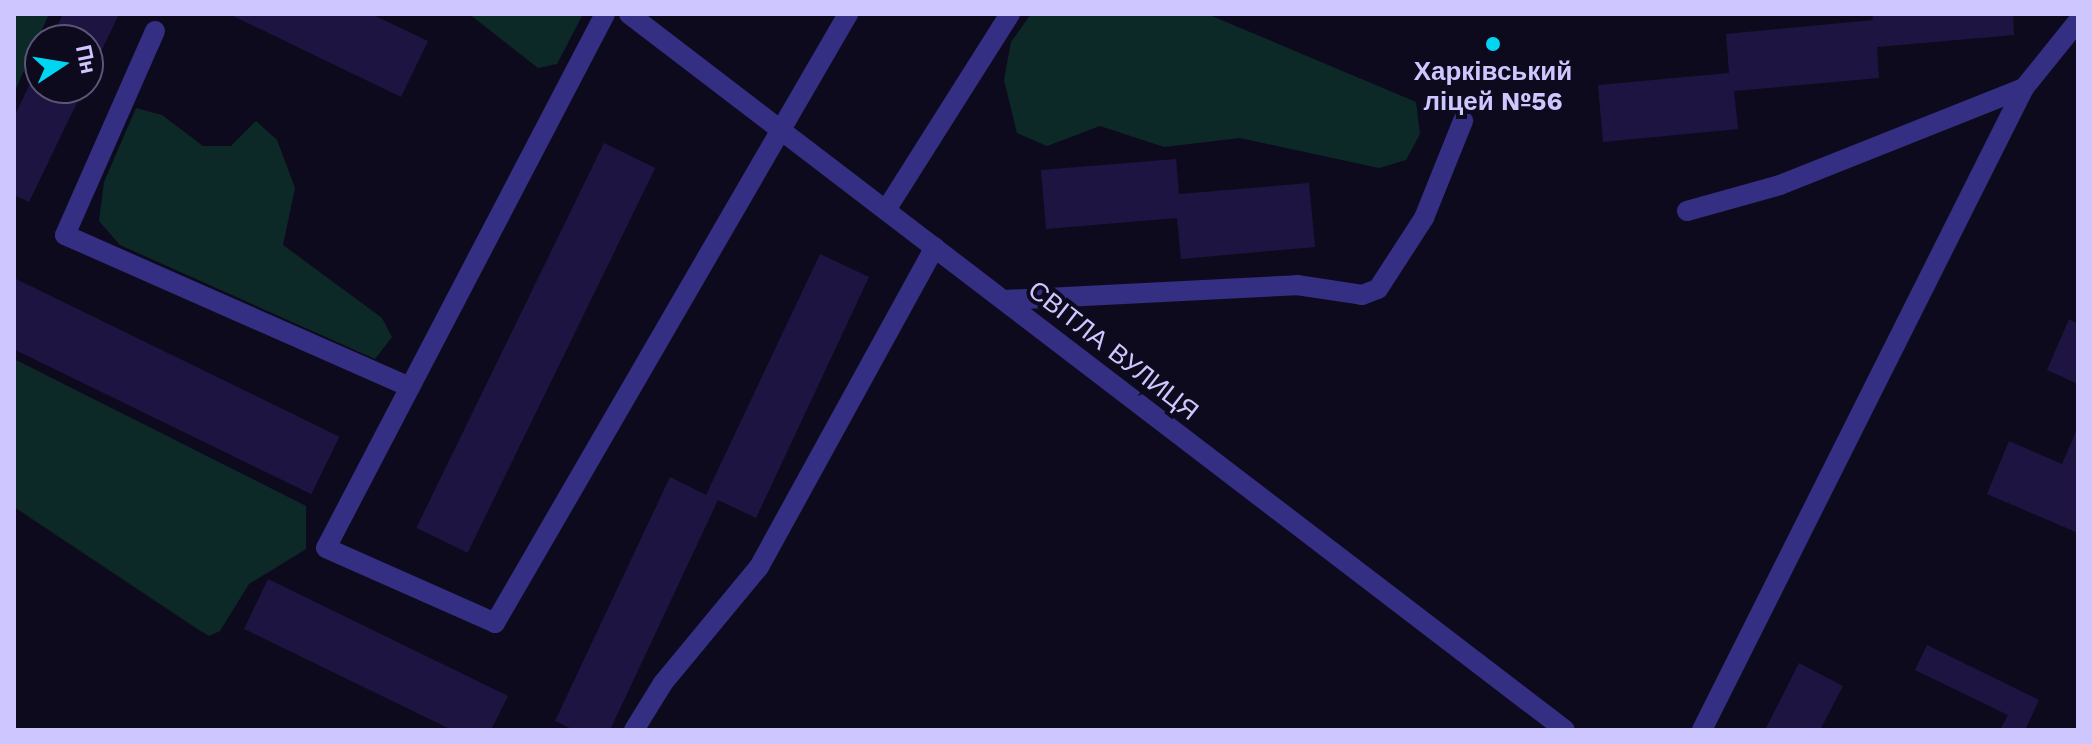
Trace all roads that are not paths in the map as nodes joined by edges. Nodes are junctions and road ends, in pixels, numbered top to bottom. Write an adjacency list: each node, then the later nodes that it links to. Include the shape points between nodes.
1 (605, 14): 14 (street)
2 (629, 14): 9 (street, СВІТЛА ВУЛИЦЯ)
3 (848, 14): 9 (street)
4 (1010, 14): 10 (street)
5 (2078, 21): 7 (street)
6 (155, 31): 14 (street, via 65,235)
7 (2024, 88): 11 (street, via 1780,185); 17 (street)
8 (1463, 121): 13 (street, via 1424,218 1389,277 1370,292 1297,285)
9 (784, 131): 10 (street, СВІТЛА ВУЛИЦЯ); 14 (street, via 495,623 326,548)
10 (886, 210): 12 (street, СВІТЛА ВУЛИЦЯ)
11 (1687, 211)
12 (935, 247): 13 (street, СВІТЛА ВУЛИЦЯ); 15 (street, via 759,567 663,683)
13 (1004, 300): 16 (street, СВІТЛА ВУЛИЦЯ)
14 (410, 387)
15 (634, 730)
16 (1565, 730)
17 (1702, 730)

